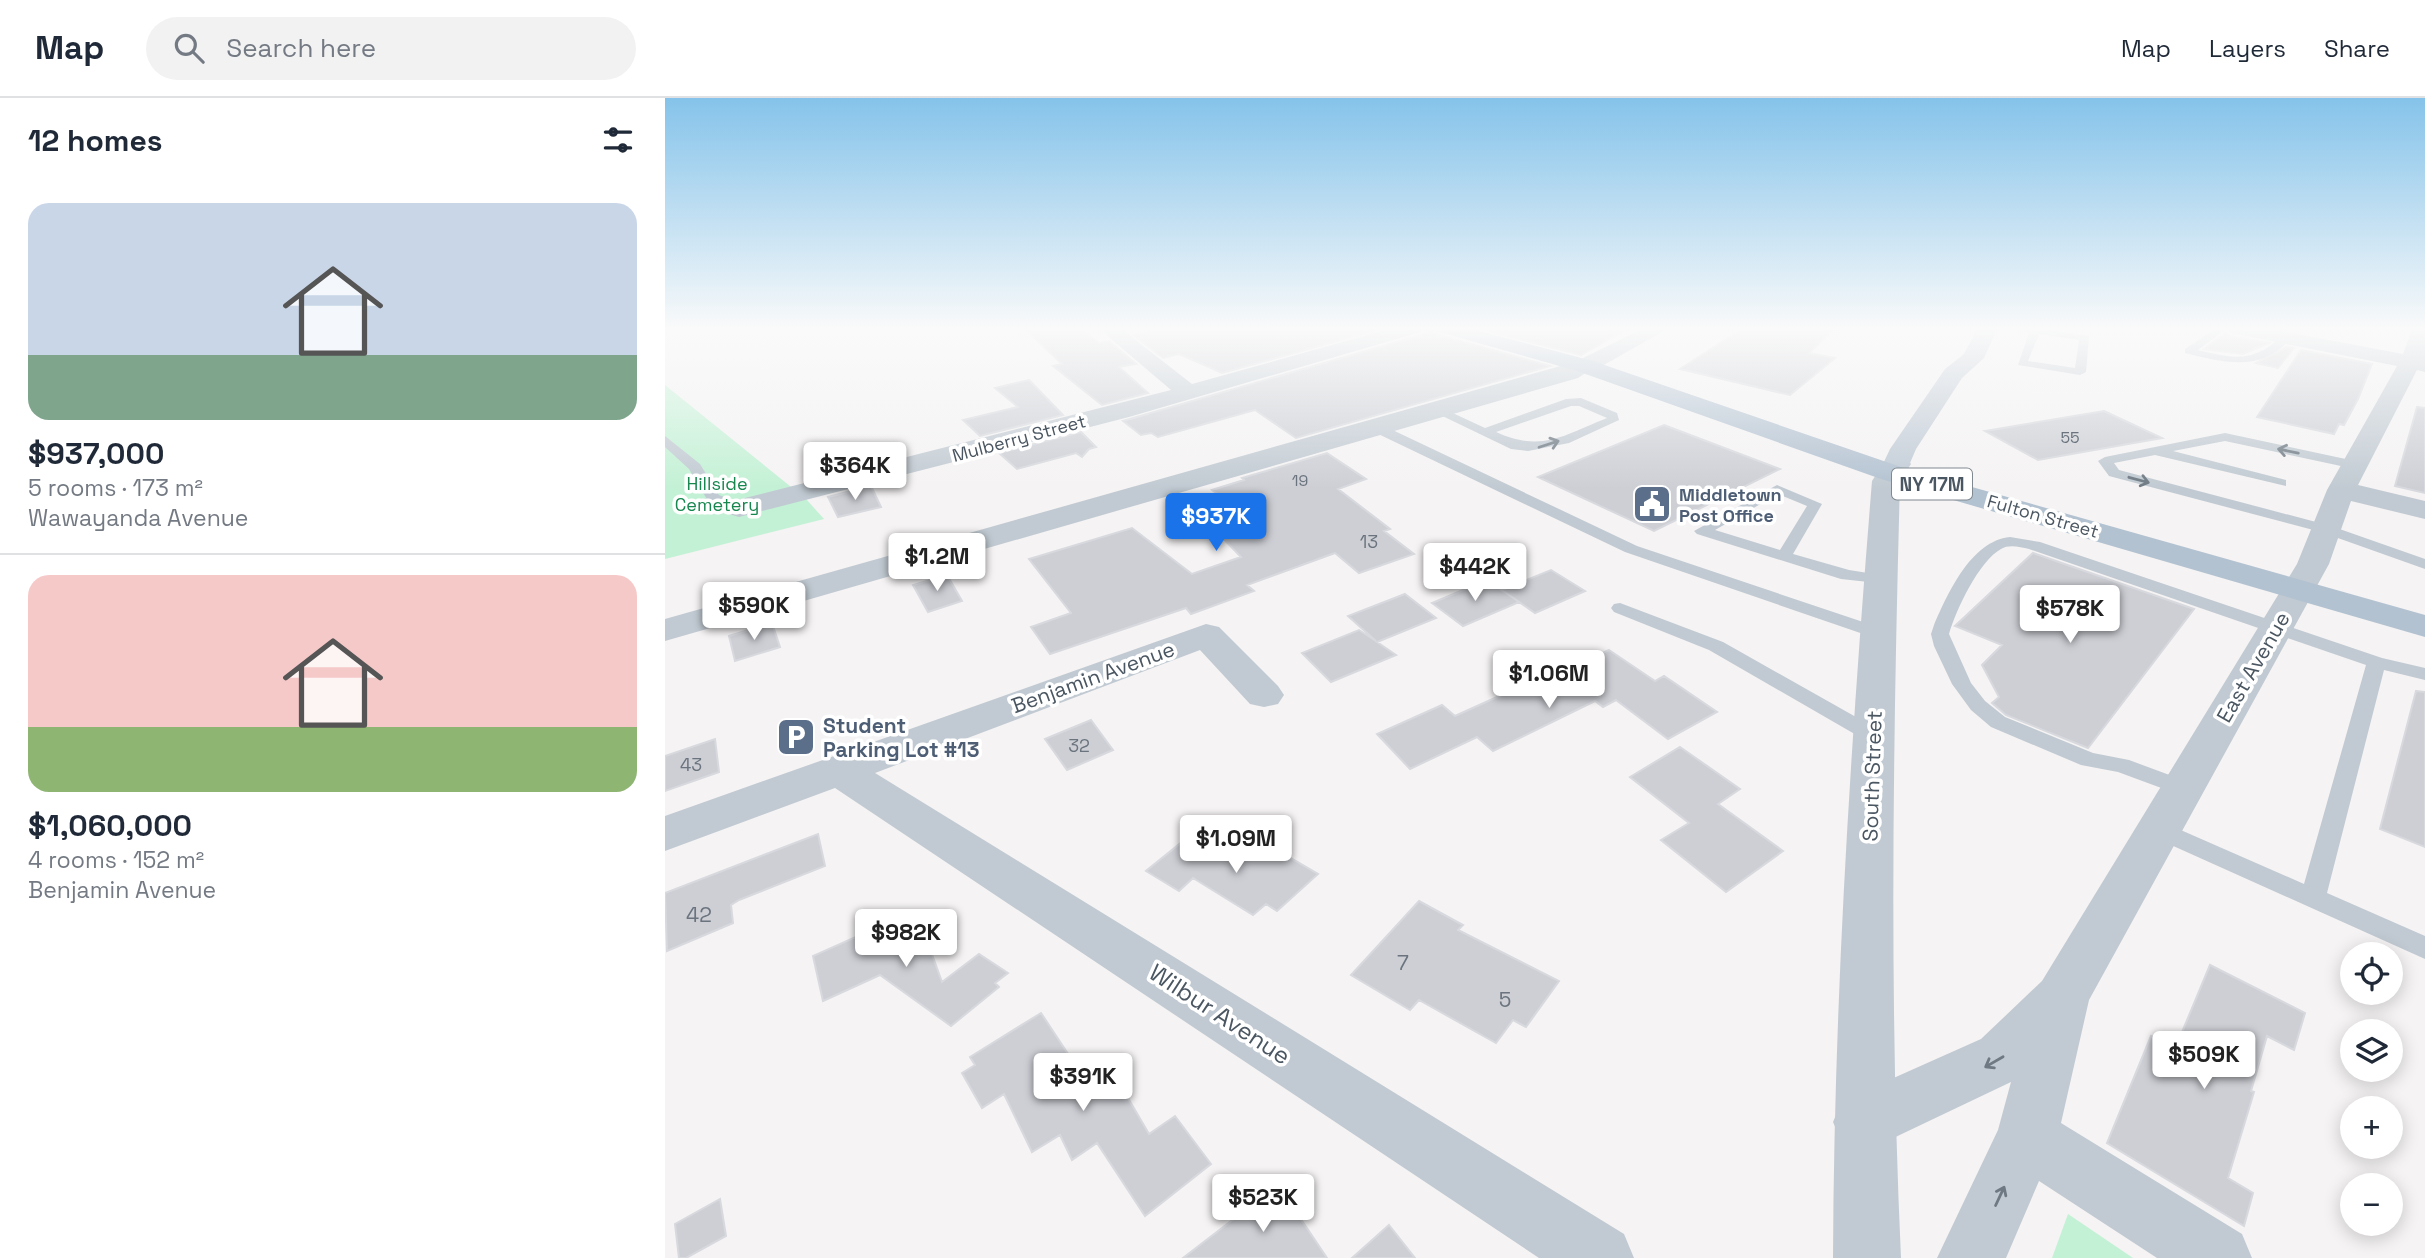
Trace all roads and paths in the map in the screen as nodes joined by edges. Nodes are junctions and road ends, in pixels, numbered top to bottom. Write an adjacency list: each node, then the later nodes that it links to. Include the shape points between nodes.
1 (1174, 381): 7 (street)
2 (1230, 381): 7 (street, Mulberry Street)
3 (1534, 381): 8 (street)
4 (1638, 381): 13 (main road, Fulton Street / NY 17M, via 1733,420)
5 (1949, 381): 13 (main road, South Street)
6 (2406, 381): 14 (street, East Avenue)
7 (1189, 393): 16 (street, Mulberry Street)
8 (1438, 411): 9 (street); 10 (lane)
9 (1377, 428): 27 (street); 28 (lane, via 1631,549)
10 (1485, 432): 10 (lane, one-way to 10, via 1515,446 1541,447 1613,416 1570,402)
11 (665, 440): 16 (lane, via 695,467 713,498)
12 (2155, 451): 14 (lane, one-way to 12, via 2225,437); 15 (lane); 18 (lane, one-way to 18, via 2105,461 2114,473)
13 (1896, 465): 21 (street, South Street, via 1886,481); 22 (main road, Fulton Street / NY 17M)
14 (2348, 477): 17 (street); 18 (street, East Avenue)
15 (2281, 484)
16 (739, 508)
17 (2425, 510)
18 (2326, 530): 20 (lane); 22 (street, East Avenue)
19 (1784, 556): 19 (lane, via 1714,535 1702,531 1777,489 1815,504); 21 (lane)
20 (2425, 564)
21 (1881, 580): 28 (street, South Street)
22 (2303, 580): 23 (main road, Fulton Street / NY 17M); 25 (street, East Avenue); 26 (main road, Fulton Street / NY 17M)
23 (2425, 605)
24 (1620, 608): 32 (lane, via 1716,646)
25 (2276, 626): 29 (lane); 34 (street, East Avenue); 34 (lane, via 2019,542 1998,543 1987,550 1951,604 1940,634 1943,646 1985,714 2089,760 2121,765)
26 (2425, 626)
27 (665, 630)
28 (1878, 633): 32 (street, South Street)
29 (2376, 662): 30 (lane); 37 (lane)
30 (2425, 674)
31 (1264, 695): 33 (street, Benjamin Avenue, via 1206,635)
32 (1872, 736): 40 (street, South Street)
33 (839, 771): 36 (street, Benjamin Avenue); 42 (street, Wilbur Avenue)
34 (2183, 788): 35 (street, East Avenue)
35 (2159, 830): 37 (lane); 39 (street, East Avenue)
36 (665, 834)
37 (2313, 898): 38 (lane)
38 (2425, 948)
39 (2061, 998): 40 (street, East Avenue, one-way to 40, via 2002,1058); 41 (street, East Avenue)
40 (1864, 1122): 43 (street, South Street)
41 (2028, 1137): 44 (street, East Avenue, one-way to 41); 45 (street)
42 (1600, 1258)
43 (1867, 1258)
44 (1971, 1258)
45 (2218, 1258)

